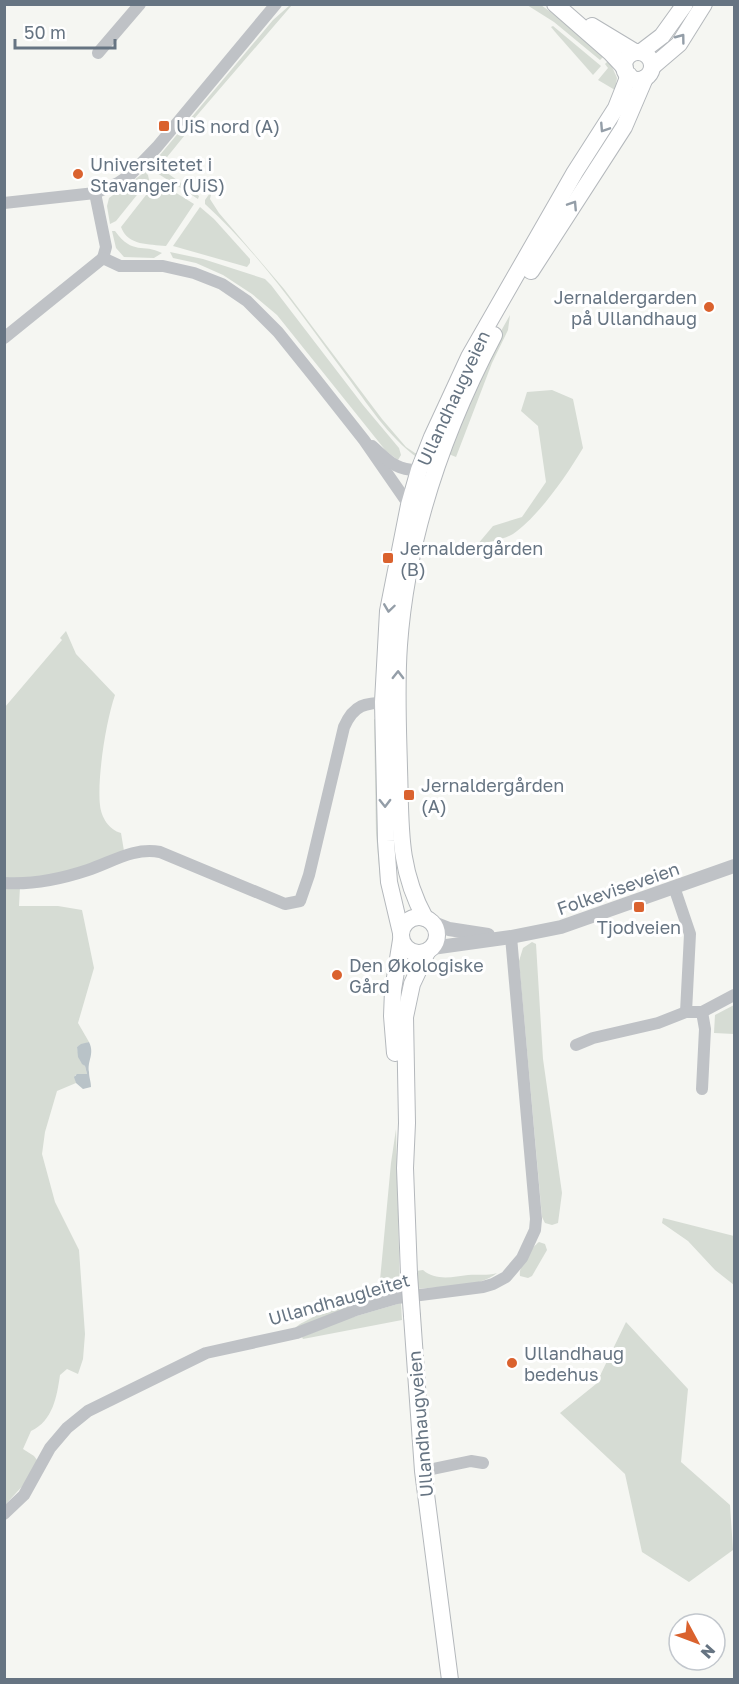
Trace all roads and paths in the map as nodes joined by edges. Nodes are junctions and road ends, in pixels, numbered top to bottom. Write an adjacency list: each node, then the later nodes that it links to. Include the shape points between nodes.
1 (140, 4): 7 (street)
2 (276, 4): 9 (street, via 140,166 118,183)
3 (685, 4): 6 (main road, via 662,36)
4 (704, 4): 8 (main road, one-way to 4, via 679,44)
5 (555, 5): 6 (main road); 8 (main road)
6 (638, 52): 8 (main road, via 628,57); 8 (main road, via 648,56)
7 (98, 53)
8 (638, 72): 14 (main road, Ullandhaugveien, one-way to 14, via 575,172 469,357); 16 (main road, Ullandhaugveien, one-way to 8, via 411,553 435,468 461,400 514,300 624,127)
9 (94, 193): 10 (street); 11 (street, via 106,247)
10 (4, 203)
11 (103, 258): 12 (street); 13 (street, via 120,266 163,267 194,273 222,284 247,301 278,332)
12 (4, 338)
13 (364, 440): 14 (street, via 402,469); 15 (street)
14 (419, 470): 15 (main road, Ullandhaugveien)
15 (409, 505): 16 (main road, Ullandhaugveien, one-way to 16, via 388,618)
16 (390, 702): 18 (street, via 359,707 344,727 300,901 285,904 150,850 59,879); 20 (main road, Ullandhaugveien, via 402,851 410,888); 21 (main road, Ullandhaugveien, one-way to 21, via 386,841 389,882)
17 (735, 866): 19 (street, Folkeviseveien)
18 (4, 883)
19 (674, 887): 22 (street, Folkeviseveien, via 578,922); 25 (street, via 690,934)
20 (428, 920): 21 (main road, via 409,920); 22 (street, Folkeviseveien, via 470,934); 23 (main road, via 437,935)
21 (401, 937): 23 (main road, via 412,952); 29 (main road, Ullandhaugveien, via 392,1016)
22 (511, 937): 23 (street, Folkeviseveien); 32 (street, Ullandhaugleitet, via 536,1219 536,1230 514,1269 502,1280 483,1287 397,1298 297,1333 194,1357 88,1411 67,1428 47,1452 24,1495)
23 (430, 950): 29 (main road, Ullandhaugveien, via 412,984 405,1017)
24 (735, 995): 26 (street)
25 (686, 1012): 26 (street); 27 (street)
26 (702, 1012): 28 (street)
27 (576, 1045)
28 (702, 1089)
29 (405, 1168): 31 (main road, Ullandhaugveien, bridge)
30 (483, 1463): 31 (street, via 471,1461)
31 (423, 1471): 33 (main road, Ullandhaugveien)
32 (4, 1514)
33 (450, 1680)

